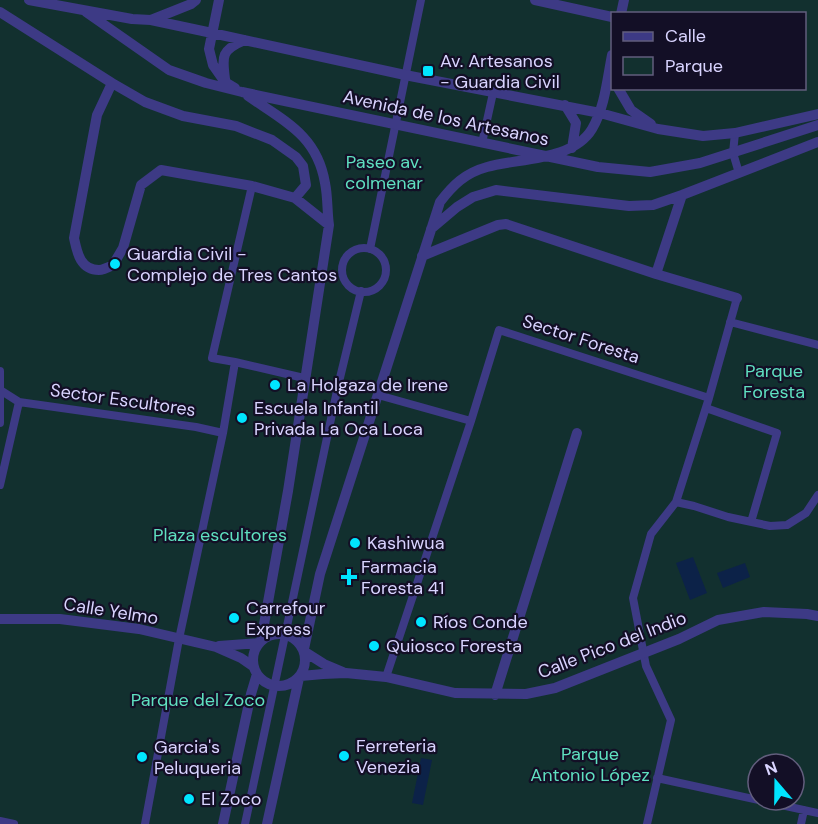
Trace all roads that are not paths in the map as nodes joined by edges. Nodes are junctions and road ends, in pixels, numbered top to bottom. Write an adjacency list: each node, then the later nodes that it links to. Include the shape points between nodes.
1 (29, 0): 6 (street, Avenida de los Artesanos)
2 (196, 0): 9 (street)
3 (219, 0): 10 (street)
4 (421, 0): 13 (street)
5 (535, 0): 8 (street)
6 (84, 10): 9 (street, Avenida de los Artesanos); 17 (street, Avenida de los Artesanos, via 169,70)
7 (0, 12): 15 (street)
8 (611, 17)
9 (151, 20): 10 (street, Avenida de los Artesanos)
10 (212, 33): 11 (street, Avenida de los Artesanos); 14 (street, via 209,48 213,65)
11 (246, 40): 13 (street, Avenida de los Artesanos); 14 (street, via 231,46 223,59)
12 (611, 64): 20 (street)
13 (405, 75): 18 (street, Avenida de los Artesanos); 22 (street)
14 (225, 82): 17 (street)
15 (112, 83): 32 (street, via 97,115 74,238 77,255 86,266 98,270 113,266 123,248 141,185 161,170); 34 (street, via 145,102 183,116 236,126 272,140 303,166 306,185)
16 (619, 90): 24 (street, via 631,110)
17 (242, 92): 22 (street, Avenida de los Artesanos); 35 (street, via 299,131 317,154 325,183)
18 (493, 93): 19 (street, Avenida de los Artesanos); 27 (street)
19 (565, 105): 20 (street, Avenida de los Artesanos); 28 (street, via 576,123)
20 (600, 113): 24 (street, Avenida de los Artesanos); 28 (street, via 590,132)
21 (818, 114): 25 (street, Avenida de los Artesanos)
22 (396, 124): 27 (street, Avenida de los Artesanos); 37 (street)
23 (818, 125): 29 (street, Avenida de los Artesanos)
24 (658, 129): 25 (street, Avenida de los Artesanos, via 703,136)
25 (735, 133): 29 (street)
26 (818, 142): 31 (street)
27 (482, 143): 30 (street, Avenida de los Artesanos)
28 (572, 148): 30 (street)
29 (733, 153): 30 (street, Avenida de los Artesanos, via 650,172 598,167); 31 (street)
30 (546, 155): 36 (street, via 486,167 468,175 453,185 440,202)
31 (739, 173): 33 (street)
32 (252, 186): 34 (street); 44 (street, via 212,358)
33 (682, 195): 36 (street, via 653,205 629,206 496,189 473,197); 39 (street)
34 (295, 198): 35 (street)
35 (328, 225): 46 (street)
36 (431, 229): 38 (street)
37 (370, 249): 40 (street, via 383,258 386,274 376,288); 40 (street, via 356,249 343,265 348,285)
38 (422, 256): 39 (street, via 506,224); 48 (street)
39 (656, 274): 41 (street)
40 (361, 291): 62 (street)
41 (737, 298): 42 (street)
42 (730, 322): 43 (street); 49 (street)
43 (818, 345)
44 (235, 362): 46 (street); 55 (street)
45 (0, 371): 47 (street)
46 (304, 378): 64 (street)
47 (0, 390): 50 (street, Sector Escultores); 53 (street)
48 (378, 395): 52 (street); 66 (street, via 320,574)
49 (709, 398): 51 (street); 52 (street, Sector Foresta, via 500,330)
50 (19, 402): 55 (street, Sector Escultores); 56 (street)
51 (706, 408): 58 (street); 59 (street, via 777,433)
52 (471, 421): 71 (street, Sector Foresta)
53 (0, 423)
54 (577, 433): 73 (street)
55 (223, 434): 63 (street)
56 (0, 485)
57 (818, 495): 59 (street, via 806,513 787,525)
58 (676, 502): 59 (street); 67 (street, via 651,534 633,598)
59 (751, 522)
60 (818, 615): 67 (street, Calle Pico del Indio, via 764,612 718,620)
61 (0, 619): 63 (street, Calle Yelmo, via 60,619 139,629)
62 (286, 634): 64 (street, via 273,634); 66 (street, Calle Pico del Indio); 72 (street)
63 (179, 639): 65 (street, Calle Yelmo); 78 (street)
64 (260, 642): 65 (street); 68 (street, via 253,654)
65 (216, 647): 68 (street, via 241,658)
66 (304, 650): 69 (street, Calle Pico del Indio); 70 (street, via 306,663)
67 (643, 653): 73 (street, Calle Pico del Indio, via 555,688); 74 (street, via 671,720)
68 (255, 670): 72 (street, via 264,682); 79 (street)
69 (346, 673): 70 (street, Calle Pico del Indio); 71 (street, Calle Pico del Indio)
70 (300, 677): 72 (street, Calle Pico del Indio, via 287,685); 81 (street)
71 (386, 677): 73 (street, Calle Pico del Indio, via 455,693)
72 (274, 686): 80 (street)
73 (495, 695)
74 (657, 778): 75 (street); 82 (street)
75 (746, 797)
76 (0, 821): 77 (street)
77 (14, 824)
78 (145, 824)
79 (223, 824)
80 (245, 824)
81 (267, 824)
82 (647, 824)

